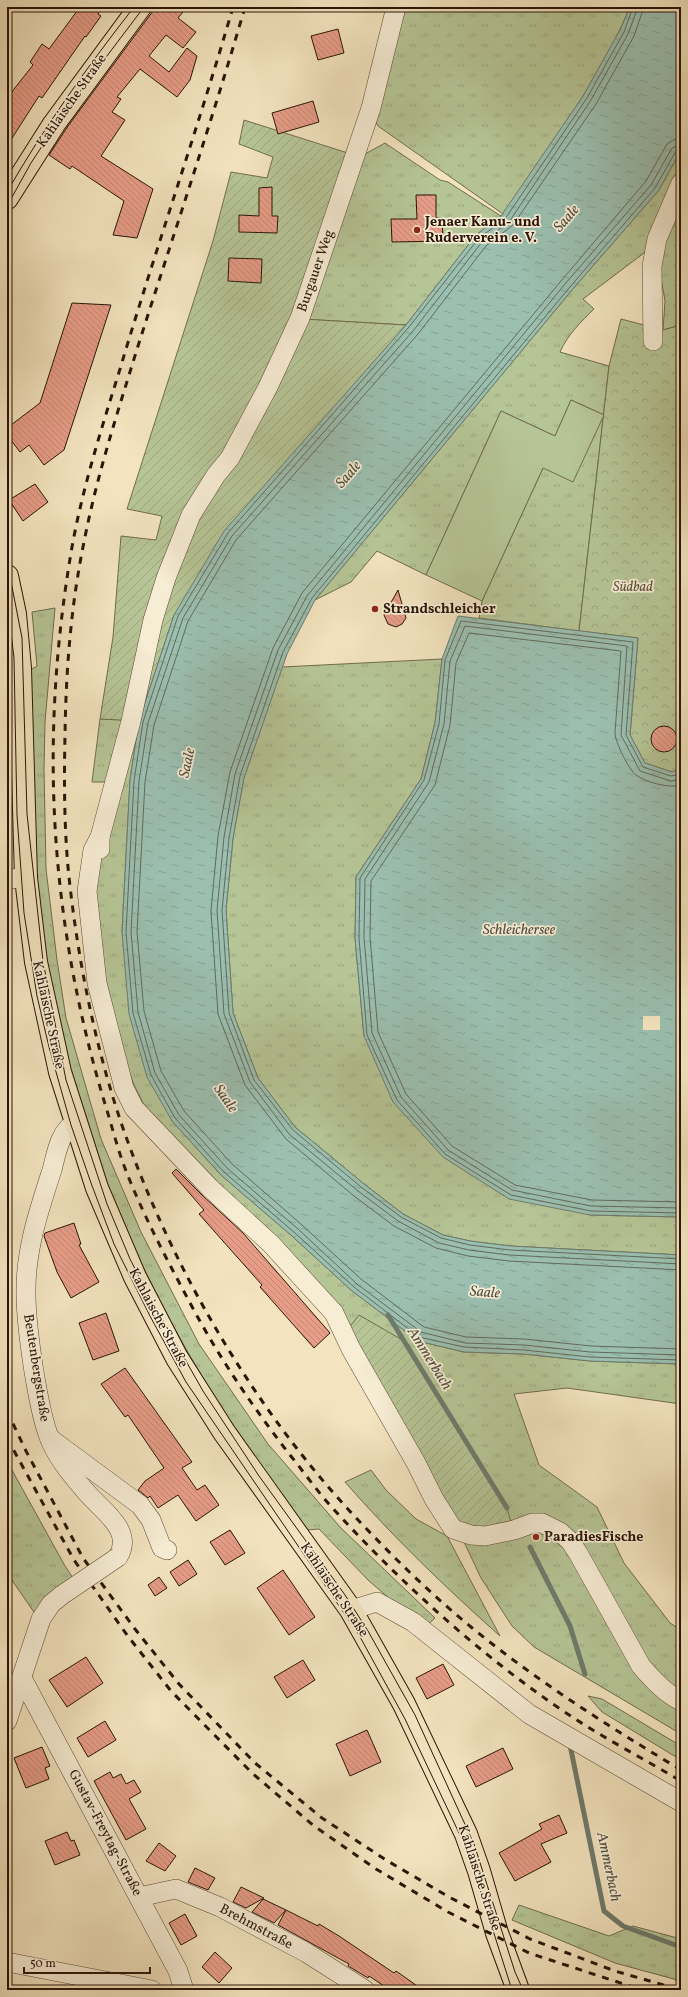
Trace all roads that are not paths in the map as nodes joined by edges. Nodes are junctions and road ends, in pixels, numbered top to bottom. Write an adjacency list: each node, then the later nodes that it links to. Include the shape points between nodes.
1 (140, 7): 4 (main road, Kahlaische Straße, via 54,124)
2 (396, 7): 14 (street, Burgauer Weg, via 366,125 300,318 230,458 191,515 166,578 153,620 131,721 100,837 100,855 87,891 97,983 124,1088 134,1108 210,1188 271,1244 334,1313 351,1349 434,1499 453,1528 471,1535 485,1536 508,1532 533,1523 542,1523 560,1532 578,1553 641,1666 654,1682)
3 (681, 183): 5 (street, via 657,239 652,266)
4 (7, 198)
5 (653, 341)
6 (7, 576): 7 (main road, Kahlaische Straße, via 20,668)
7 (14, 738): 8 (main road, Kahlaische Straße)
8 (17, 878): 9 (main road, Kahlaische Straße, via 60,1072)
9 (76, 1123): 10 (street, Beutenbergstraße, via 68,1128 61,1141 40,1205 30,1244 27,1277 29,1340 42,1417); 12 (main road, Kahlaische Straße, via 97,1188 135,1276 177,1358 224,1432)
10 (49, 1438): 11 (street, via 140,1504 151,1520 162,1548); 13 (street, Beutenbergstraße, bridge, via 66,1468 117,1526 122,1546 118,1557 62,1595 44,1612)
11 (167, 1550)
12 (351, 1610): 16 (street, via 377,1602 412,1622 529,1714); 22 (main road, Kahlaische Straße, via 404,1704 466,1834)
13 (22, 1678): 15 (street, Beutenbergstraße); 17 (street, Gustav-Freytag-Straße)
14 (681, 1701)
15 (7, 1721)
16 (681, 1802)
17 (139, 1897): 20 (street, Gustav-Freytag-Straße, via 178,1971); 21 (street, Brehmstraße, via 176,1889 220,1907 307,1953)
18 (7, 1962): 19 (street)
19 (149, 1990)
20 (184, 1990)
21 (365, 1990)
22 (518, 1990)

